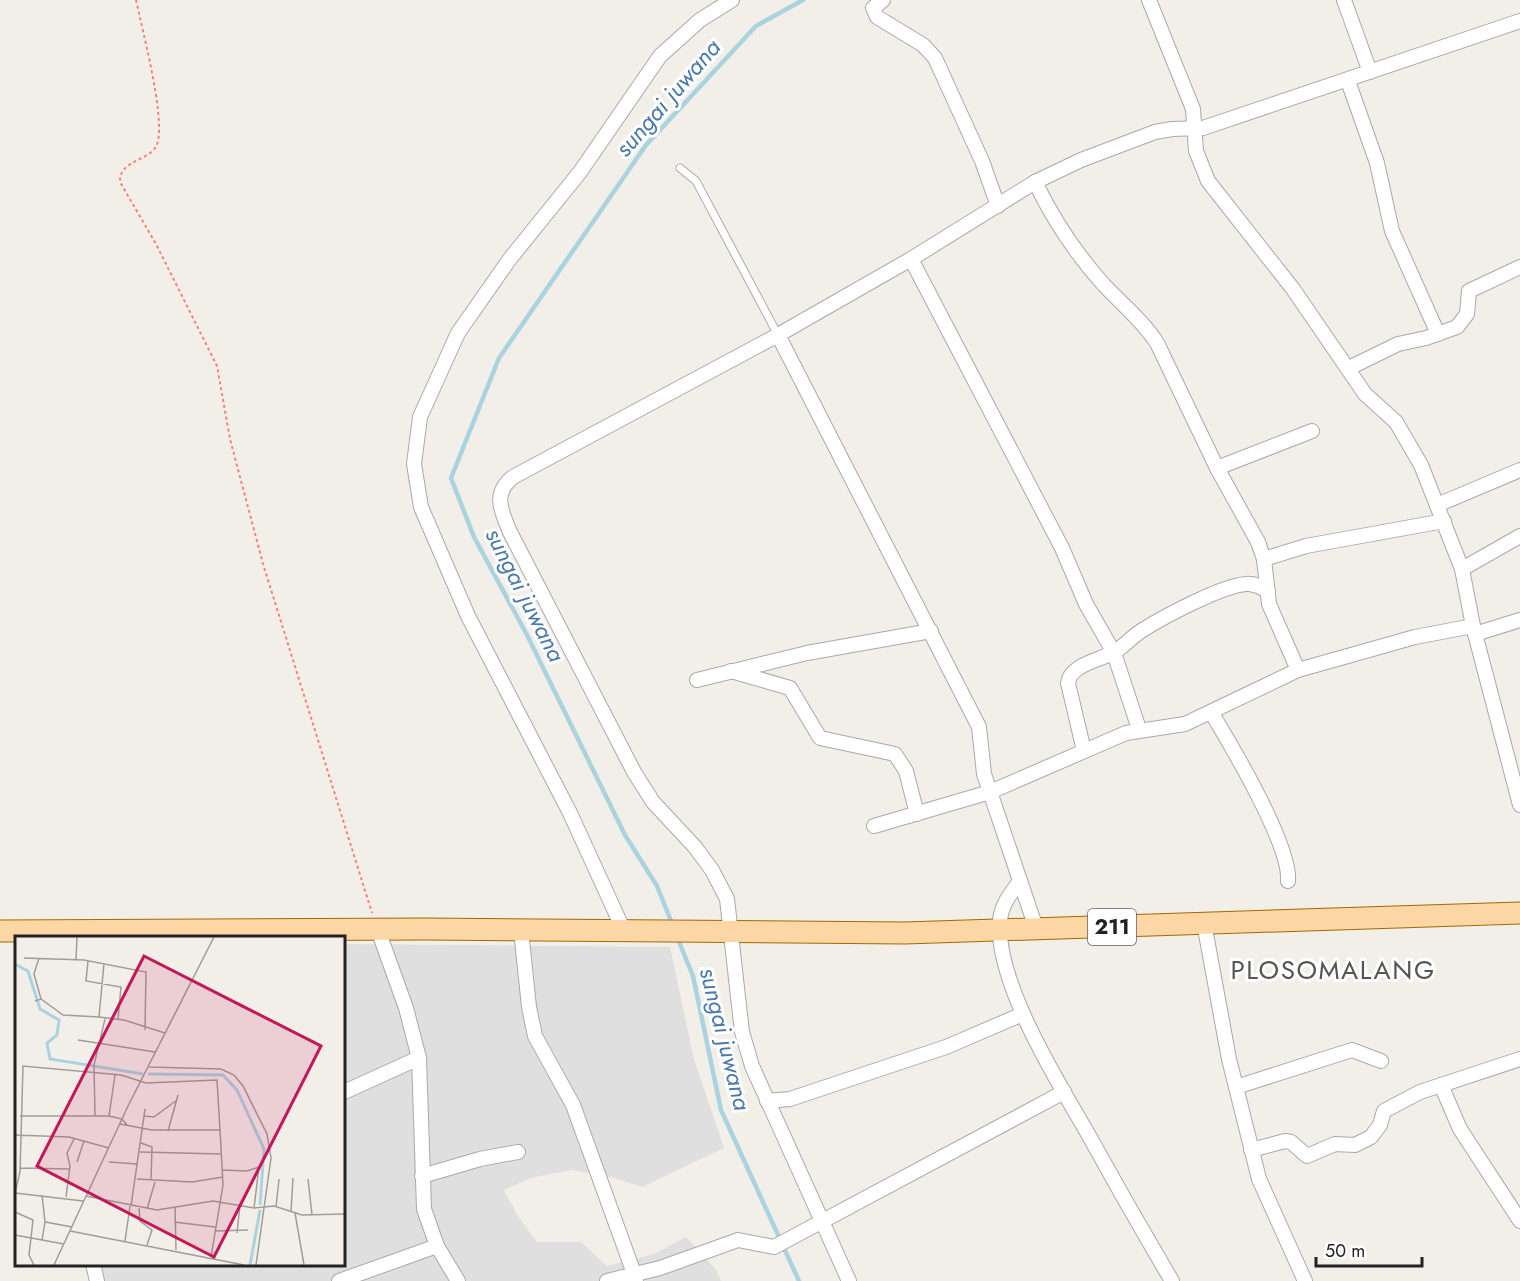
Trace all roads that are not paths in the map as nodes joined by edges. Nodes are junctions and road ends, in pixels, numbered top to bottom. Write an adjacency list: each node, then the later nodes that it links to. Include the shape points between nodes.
1 (732, 0): 49 (street, via 700,20 660,56 580,171 509,260 458,333 420,417 414,464 422,507 468,616 570,813)
2 (882, 0): 11 (street, via 873,8 877,17 923,45 935,58)
3 (1151, 0): 8 (street, via 1193,109)
4 (1344, 0): 6 (street)
5 (1520, 21): 6 (street)
6 (1370, 72): 7 (street)
7 (1348, 81): 8 (street); 14 (street, via 1377,163 1392,231)
8 (1194, 129): 10 (street, via 1155,132 1081,159); 16 (street, via 1199,162 1208,181)
9 (680, 168): 15 (lane, via 696,181)
10 (1035, 182): 11 (street); 18 (street, via 1077,252 1152,334)
11 (998, 206): 12 (street)
12 (911, 259): 15 (street); 29 (street)
13 (1520, 267): 14 (street, via 1469,291 1467,314 1457,327)
14 (1438, 334): 16 (street, via 1398,344)
15 (778, 335): 28 (street); 50 (street, via 513,477 501,489 500,498 510,532 634,772 653,802 695,848 722,887 731,912)
16 (1349, 368): 20 (street, via 1365,394 1404,432)
17 (1312, 431): 18 (street)
18 (1217, 468): 23 (street)
19 (1520, 471): 20 (street)
20 (1437, 504): 21 (street)
21 (1444, 521): 23 (street, via 1306,546); 24 (street)
22 (1520, 536): 24 (street)
23 (1264, 559): 25 (street)
24 (1462, 569): 27 (street)
25 (1268, 591): 29 (street, via 1249,583 1208,596 1142,631); 30 (street)
26 (1520, 620): 27 (street)
27 (1474, 630): 30 (street, via 1415,638); 37 (street)
28 (931, 631): 31 (street); 36 (street, via 979,727)
29 (1113, 653): 34 (street); 35 (street, via 1080,667 1069,678)
30 (1298, 670): 33 (street)
31 (731, 671): 32 (street); 38 (street, via 790,688 820,738 895,754 906,771)
32 (697, 680)
33 (1210, 712): 34 (street, via 1178,727); 41 (street, via 1233,748 1285,853)
34 (1139, 729): 35 (street)
35 (1084, 751): 36 (street)
36 (990, 792): 38 (street); 40 (street)
37 (1520, 805)
38 (917, 814): 39 (street)
39 (874, 826)
40 (1020, 881): 44 (street); 47 (street, via 1004,906)
41 (1288, 881)
42 (1520, 913): 43 (main road, 211)
43 (1204, 923): 44 (main road, 211); 56 (street)
44 (1036, 928): 47 (main road, 211)
45 (378, 930): 46 (main road); 48 (main road); 52 (street)
46 (521, 930): 49 (main road); 67 (street, via 535,1036 573,1105)
47 (1000, 930): 50 (main road, 211); 51 (street, via 1007,968)
48 (0, 931)
49 (624, 931): 50 (main road, 211)
50 (732, 932): 59 (street, via 742,1032)
51 (1023, 1014): 58 (street); 59 (street, via 946,1047 796,1097)
52 (419, 1058): 57 (street); 62 (street)
53 (1520, 1059): 55 (street)
54 (1381, 1061): 56 (street, via 1352,1050)
55 (1441, 1085): 60 (street, via 1388,1108 1377,1131 1355,1145 1335,1144 1307,1156 1285,1141); 63 (street, via 1460,1129)
56 (1236, 1087): 60 (street)
57 (345, 1092)
58 (1064, 1092): 64 (street); 73 (street)
59 (767, 1101): 64 (street)
60 (1251, 1150): 74 (street, via 1266,1198)
61 (518, 1152): 62 (street)
62 (422, 1176): 65 (street, via 424,1209)
63 (1520, 1221)
64 (824, 1223): 67 (street, via 774,1247 738,1240); 72 (street)
65 (437, 1246): 69 (street); 70 (street)
66 (93, 1266): 68 (street)
67 (634, 1277): 71 (street)
68 (97, 1281)
69 (339, 1281)
70 (458, 1281)
71 (606, 1281)
72 (849, 1281)
73 (1172, 1281)
74 (1305, 1281)

